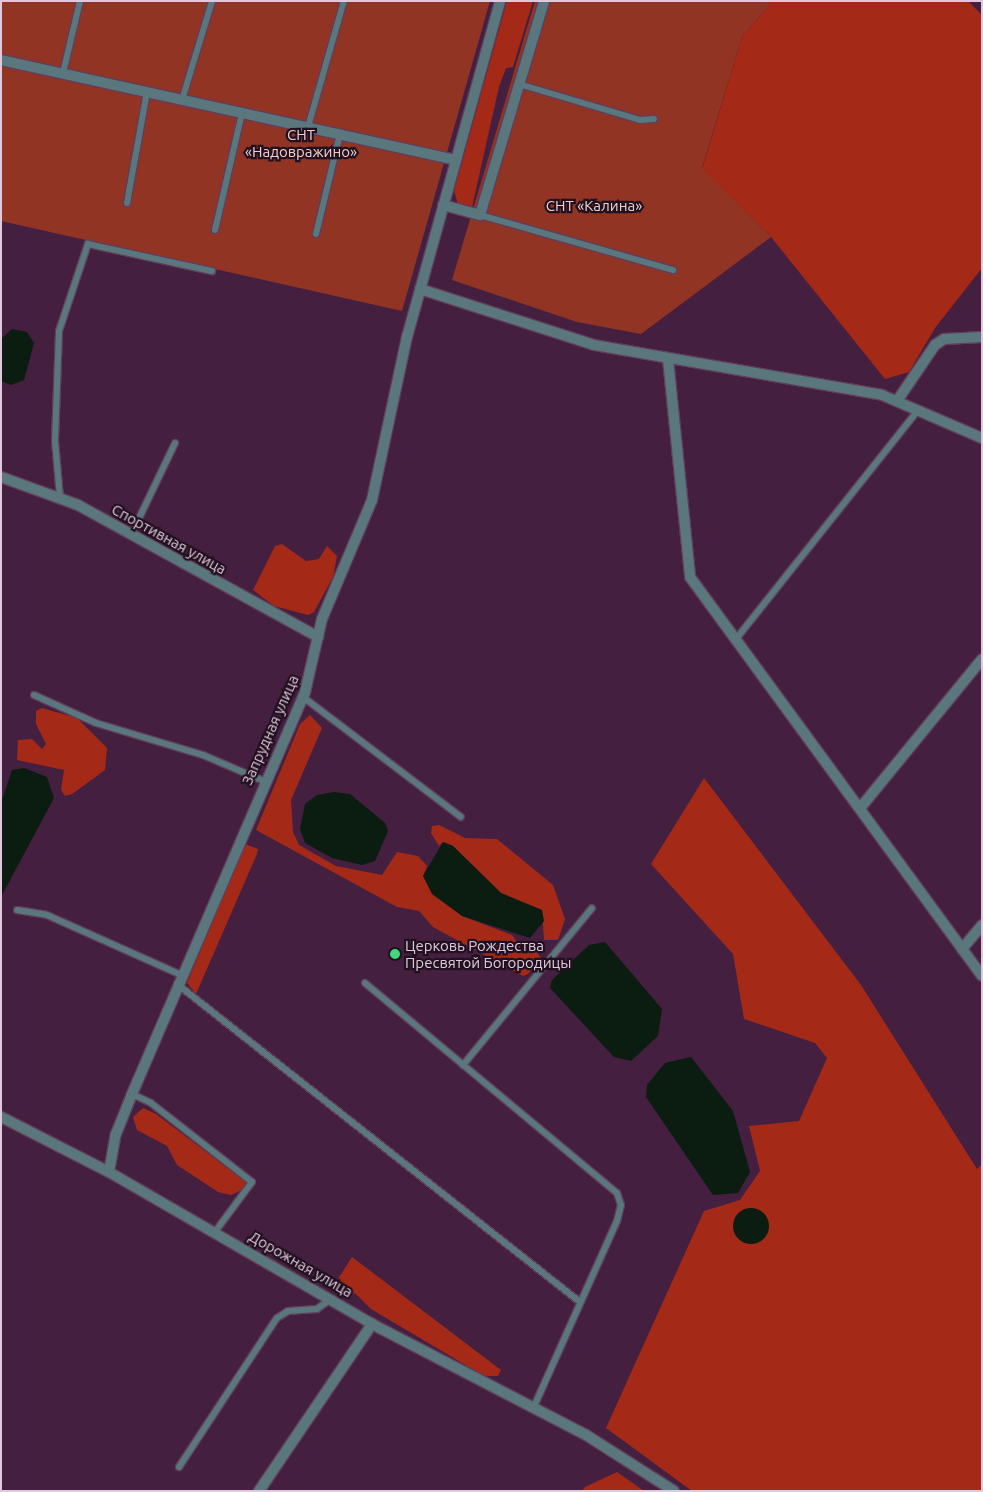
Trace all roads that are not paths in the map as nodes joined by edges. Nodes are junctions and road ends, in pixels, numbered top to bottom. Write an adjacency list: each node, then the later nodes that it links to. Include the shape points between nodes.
1 (80, 1): 7 (lane)
2 (212, 1): 10 (lane)
3 (344, 1): 13 (lane)
4 (500, 1): 15 (street, Запрудная улица)
5 (544, 1): 8 (street)
6 (1, 60): 7 (street)
7 (63, 73): 9 (street)
8 (519, 84): 12 (lane, via 640,120); 18 (street)
9 (147, 92): 10 (street); 16 (lane)
10 (182, 100): 11 (street)
11 (242, 113): 13 (street); 19 (lane)
12 (654, 119)
13 (308, 127): 14 (street)
14 (340, 134): 15 (street); 20 (lane)
15 (456, 160): 17 (street, Запрудная улица)
16 (127, 203)
17 (443, 205): 18 (street); 23 (street, Запрудная улица)
18 (480, 215): 21 (lane)
19 (215, 230)
20 (316, 234)
21 (673, 270)
22 (212, 271): 31 (lane, via 88,244 59,330 55,441)
23 (420, 289): 25 (street, via 566,337); 33 (street, Запрудная улица, via 372,500)
24 (982, 336): 26 (street, via 944,339 935,345)
25 (668, 359): 26 (street); 34 (street, via 685,562 690,576)
26 (897, 401): 27 (street)
27 (918, 410): 28 (street); 34 (lane)
28 (982, 438)
29 (175, 443): 32 (lane)
30 (1, 477): 31 (street, Спортивная улица)
31 (60, 497): 32 (street, Спортивная улица)
32 (131, 535): 33 (street, Спортивная улица)
33 (318, 637): 37 (street, Запрудная улица)
34 (736, 638): 39 (street)
35 (982, 659): 39 (street)
36 (34, 694): 38 (lane, via 96,723 203,755)
37 (303, 697): 38 (street, Запрудная улица); 40 (lane)
38 (264, 780): 46 (street, Запрудная улица)
39 (861, 807): 44 (street)
40 (461, 817)
41 (592, 908): 48 (lane)
42 (17, 910): 46 (lane, via 47,915)
43 (982, 926): 44 (street)
44 (962, 948): 45 (street)
45 (982, 976)
46 (179, 980): 49 (street, Запрудная улица); 54 (lane)
47 (365, 983): 48 (lane)
48 (463, 1065): 54 (lane, via 617,1193 621,1205 617,1221)
49 (132, 1094): 51 (street, Запрудная улица, via 111,1152); 52 (lane, via 151,1103 252,1182)
50 (1, 1117): 51 (street, Дорожная улица)
51 (109, 1172): 52 (street, Дорожная улица)
52 (215, 1232): 53 (street, Дорожная улица)
53 (331, 1299): 55 (street, Дорожная улица); 57 (lane, via 317,1309 288,1311 277,1318)
54 (580, 1302): 56 (lane)
55 (372, 1324): 56 (street, Дорожная улица); 58 (street)
56 (533, 1409): 59 (street, Дорожная улица, via 586,1435)
57 (179, 1467)
58 (259, 1491)
59 (674, 1491)

